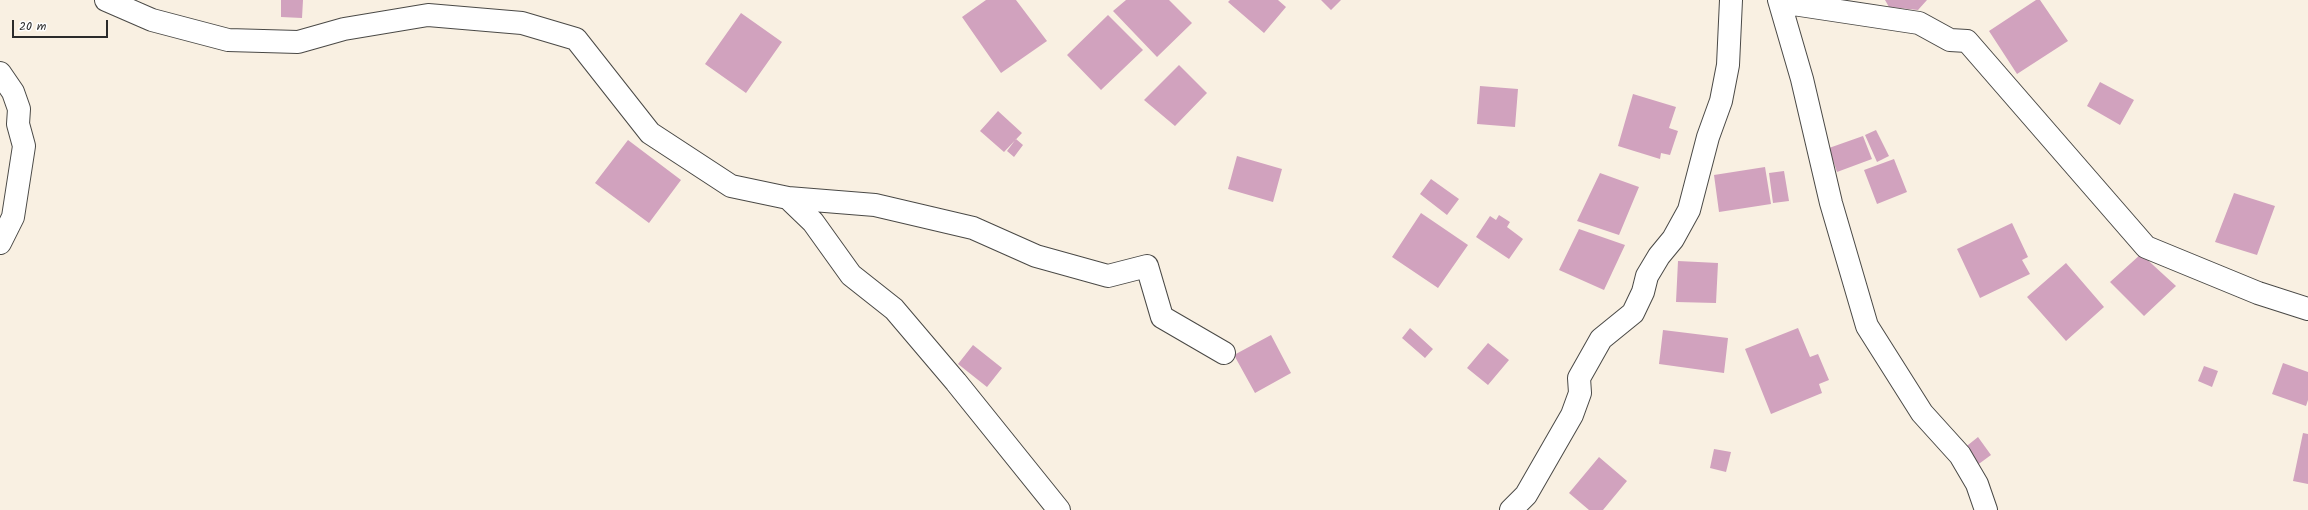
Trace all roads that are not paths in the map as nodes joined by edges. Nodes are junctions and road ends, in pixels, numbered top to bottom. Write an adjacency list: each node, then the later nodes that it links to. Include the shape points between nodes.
1 (106, 0): 5 (street, via 152,20 228,40 298,42 344,29 428,15 522,23 576,39 650,133 732,186)
2 (1731, 0): 10 (street, via 1728,65 1721,100 1689,210 1673,239 1647,276 1633,313 1597,346 1579,378 1580,393 1572,415 1526,494)
3 (1780, 1): 7 (street, via 1919,23 1950,40 1967,41 2146,247 2258,293); 11 (street, via 1802,79 1831,203 1867,326 1922,413 1960,455 1977,484)
4 (0, 73): 6 (street, via 15,98 24,146 13,217)
5 (788, 198): 8 (street, via 875,205 965,226 1036,256 1108,276 1147,266 1162,317); 9 (street, via 813,222 851,275 899,315)
6 (0, 243)
7 (2308, 309)
8 (1224, 353)
9 (1059, 510)
10 (1511, 510)
11 (1986, 510)

